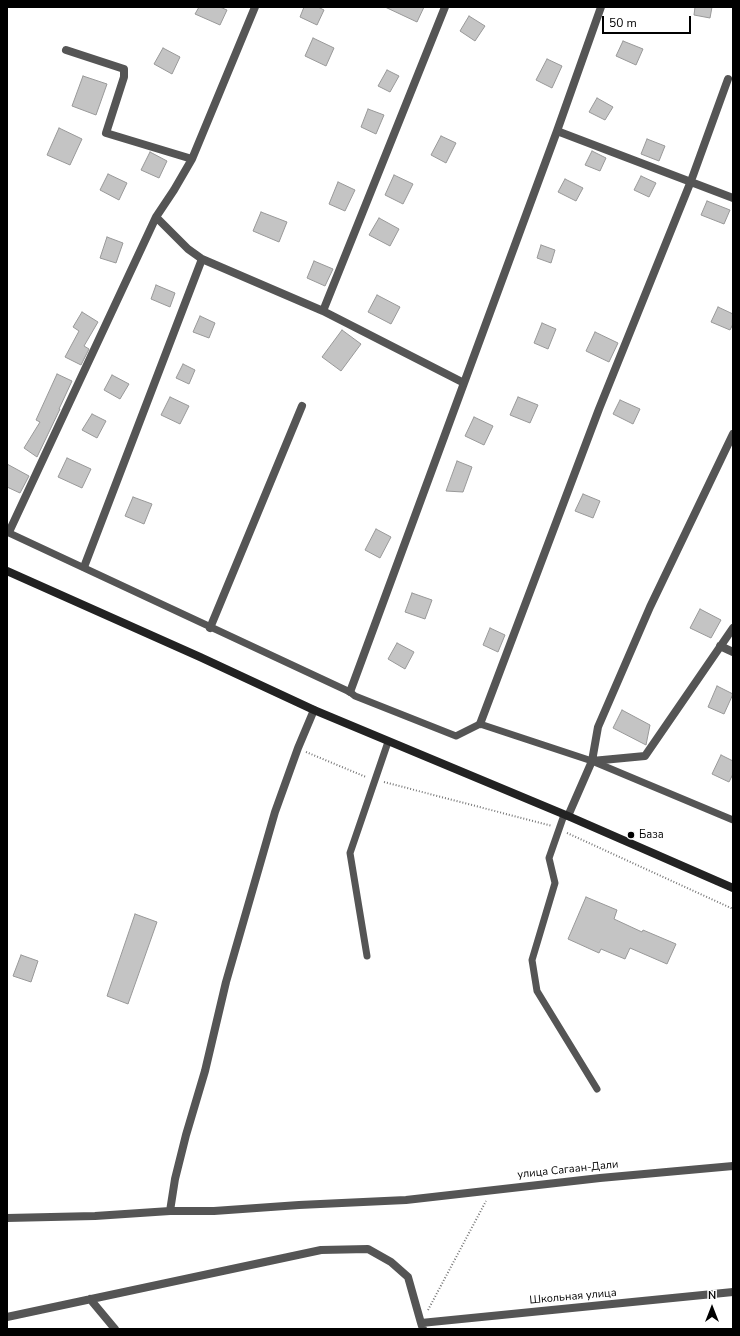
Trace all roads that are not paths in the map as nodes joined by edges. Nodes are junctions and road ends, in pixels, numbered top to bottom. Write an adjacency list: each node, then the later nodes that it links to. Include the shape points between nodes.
1 (255, 7): 7 (street)
2 (445, 7): 12 (street)
3 (601, 7): 6 (street)
4 (66, 50): 7 (street, via 124,70 106,132)
5 (728, 79): 8 (street)
6 (557, 131): 8 (street); 13 (street)
7 (192, 159): 10 (street)
8 (691, 181): 9 (street); 25 (street, via 599,409)
9 (733, 198)
10 (156, 217): 11 (street, via 188,249); 16 (street)
11 (202, 258): 12 (street); 17 (street)
12 (323, 311): 13 (street)
13 (464, 383): 23 (street)
14 (302, 406): 19 (street)
15 (733, 434): 27 (street, via 650,607 604,713 598,727)
16 (8, 532): 17 (lane)
17 (84, 567): 19 (lane)
18 (7, 571): 24 (main road)
19 (210, 628): 23 (lane)
20 (733, 628): 21 (street)
21 (720, 646): 22 (street); 27 (street, via 645,756)
22 (733, 652)
23 (350, 692): 25 (lane, via 456,736)
24 (314, 710): 26 (main road); 34 (street, via 275,812 226,982 175,1179)
25 (480, 724): 27 (lane)
26 (388, 742): 28 (main road); 31 (lane, via 350,854)
27 (592, 761): 28 (street); 29 (lane)
28 (566, 816): 30 (main road); 32 (lane, via 549,858 556,883 532,960 537,991)
29 (733, 820)
30 (733, 888)
31 (367, 956)
32 (597, 1089)
33 (733, 1166): 34 (street, улица Сагаан-Дали, via 492,1189 406,1200 214,1211)
34 (170, 1211): 35 (street, улица Сагаан-Дали)
35 (7, 1218)
36 (733, 1292): 39 (street, Школьная улица)
37 (90, 1300): 38 (street); 39 (street, via 321,1250 368,1249 391,1262 408,1277); 40 (street)
38 (7, 1317)
39 (422, 1326)
40 (115, 1329)

